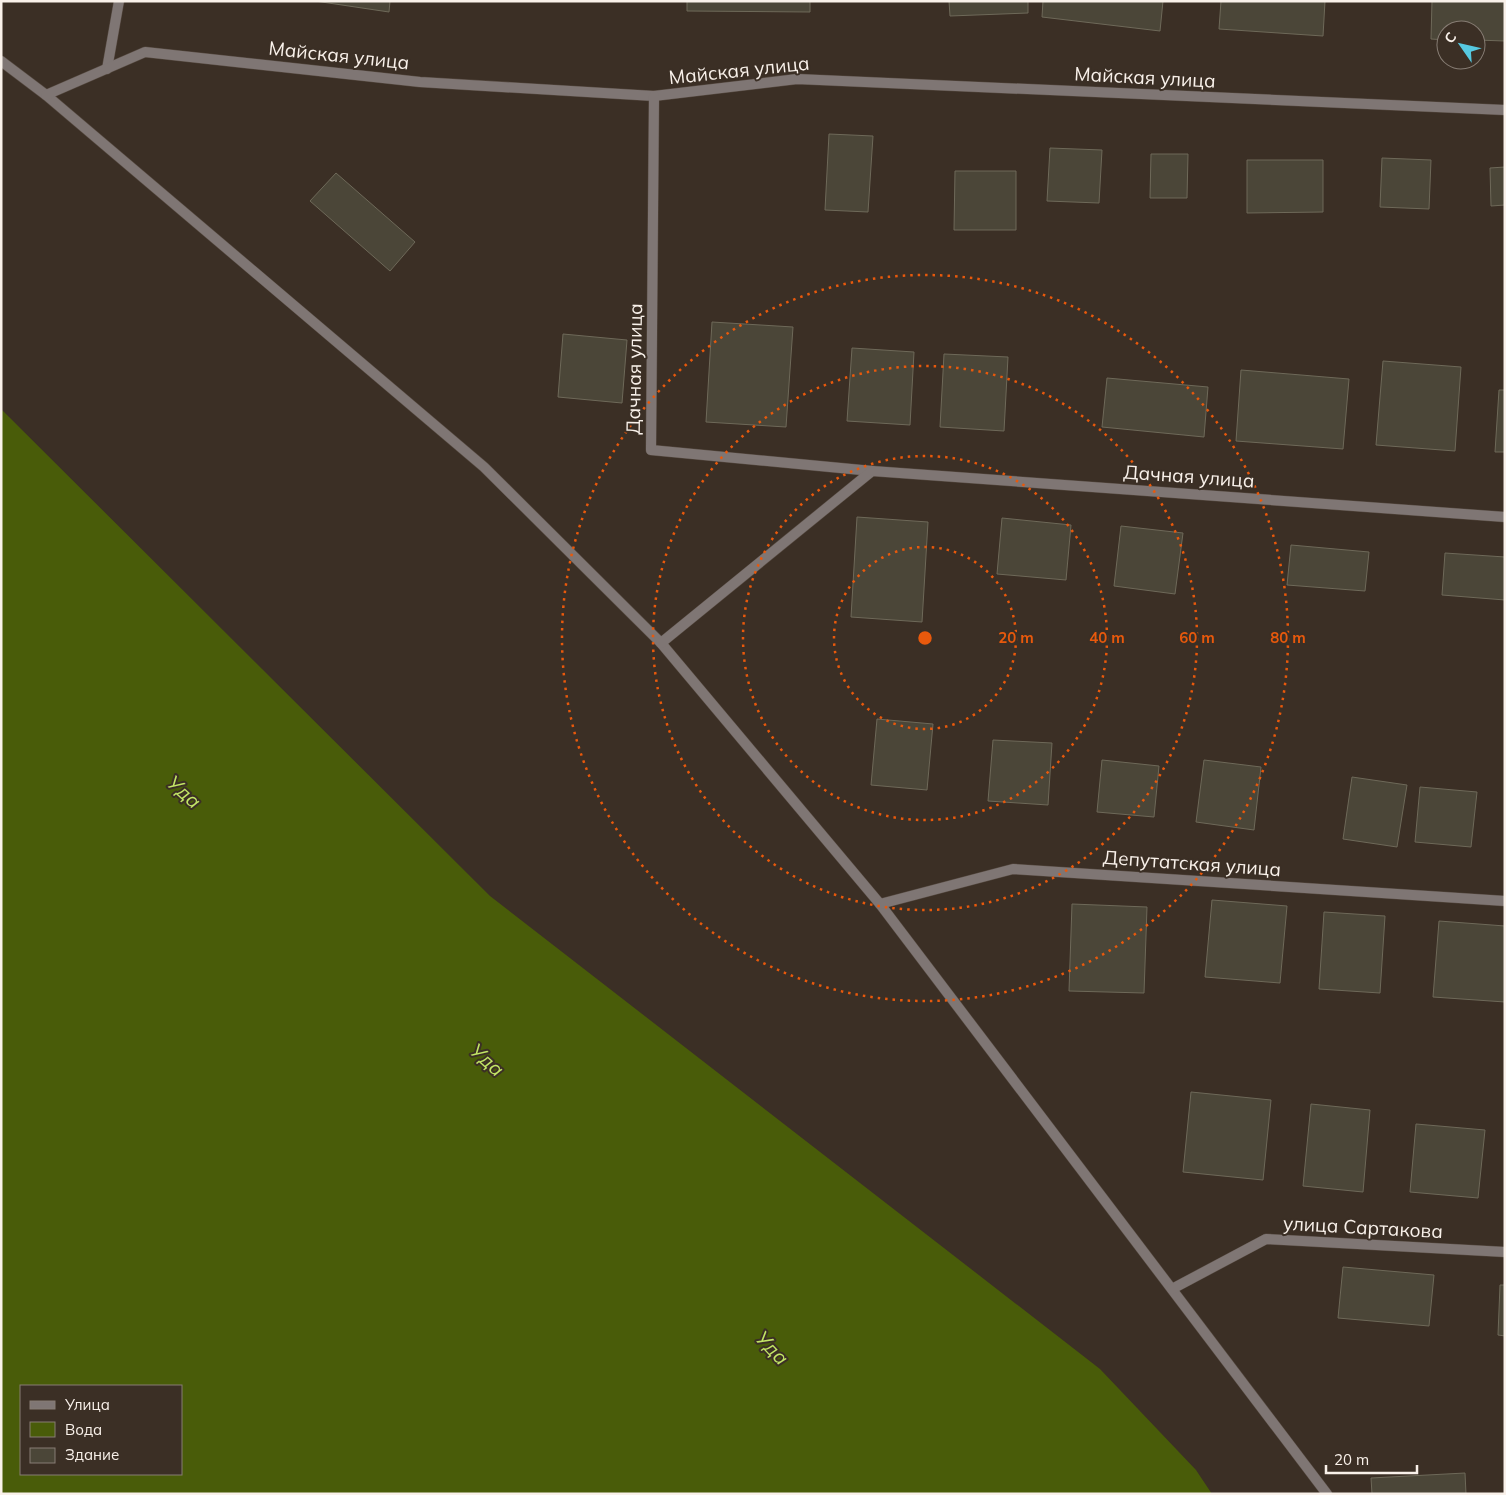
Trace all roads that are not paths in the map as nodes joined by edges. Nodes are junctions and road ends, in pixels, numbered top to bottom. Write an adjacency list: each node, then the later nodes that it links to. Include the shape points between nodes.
1 (119, 1): 3 (street)
2 (1, 61): 4 (street)
3 (107, 68): 4 (street, Майская улица); 5 (street, Майская улица, via 145,52 420,82)
4 (46, 94): 9 (street, via 484,467)
5 (654, 96): 6 (street, Майская улица, via 797,79); 7 (street, Дачная улица, via 650,450)
6 (1505, 110)
7 (872, 471): 8 (street, Дачная улица); 9 (street)
8 (1505, 517)
9 (661, 643): 11 (street)
10 (1505, 901): 11 (street, Депутатская улица, via 1013,869)
11 (880, 904): 13 (street)
12 (1505, 1252): 13 (street, улица Сартакова, via 1266,1239)
13 (1172, 1289): 14 (street)
14 (1327, 1494)

